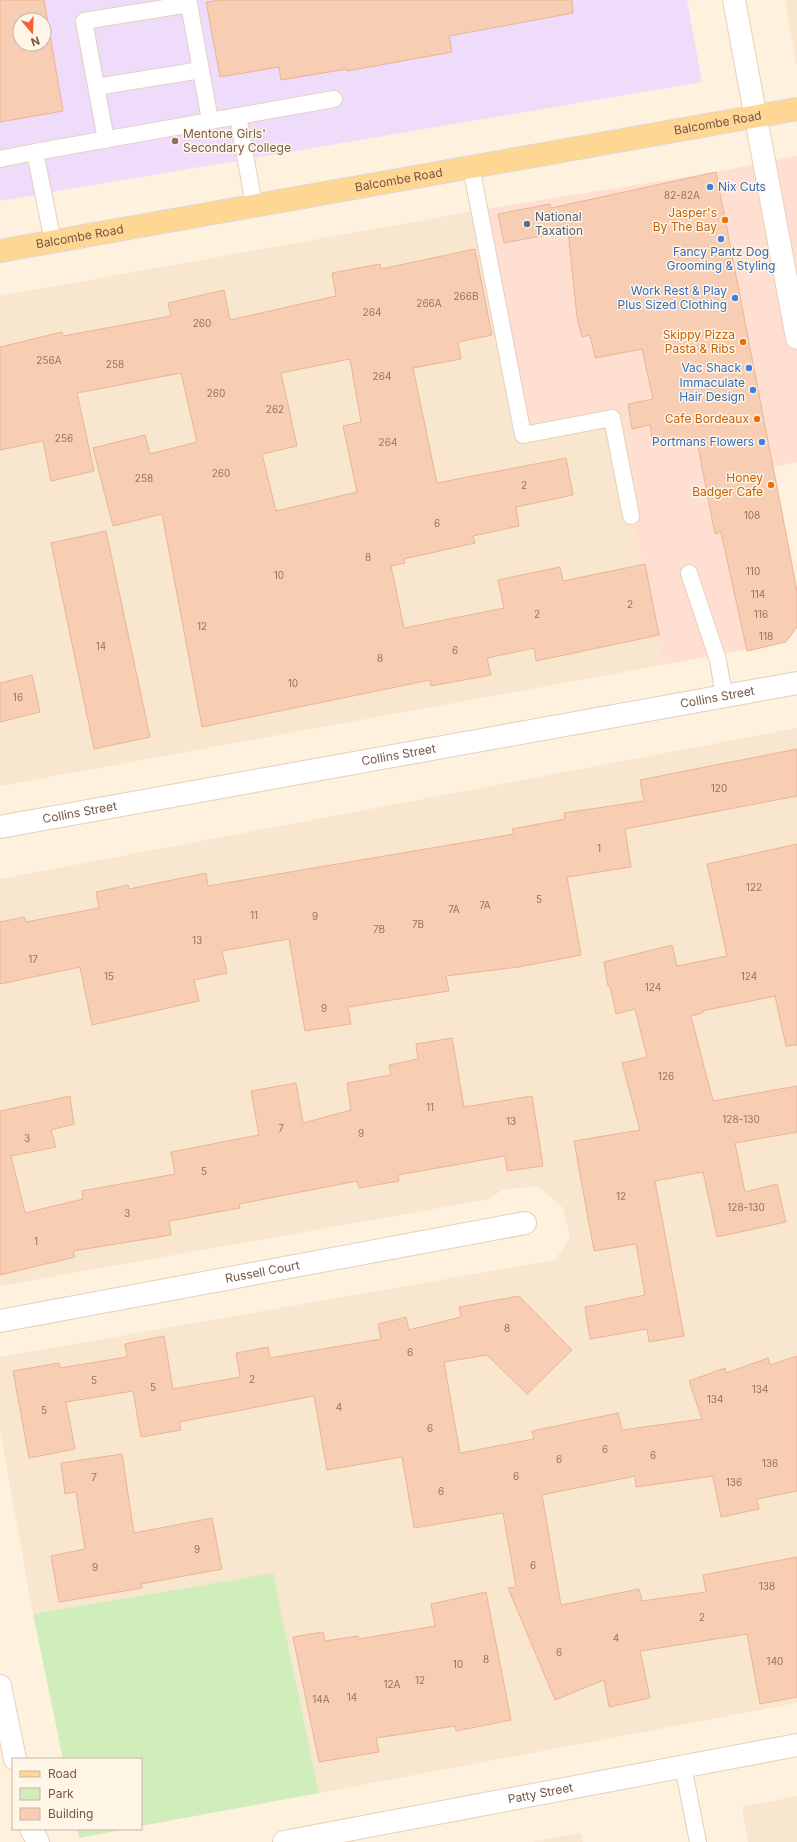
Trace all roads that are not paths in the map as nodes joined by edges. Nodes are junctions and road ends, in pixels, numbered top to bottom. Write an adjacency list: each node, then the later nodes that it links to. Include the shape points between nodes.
1 (734, 0): 7 (street)
2 (201, 70): 3 (lane); 3 (lane, via 189,4 84,21); 8 (lane)
3 (96, 87): 9 (lane)
4 (334, 99): 6 (lane)
5 (797, 109): 7 (main road, Balcombe Road)
6 (238, 116): 8 (lane); 13 (lane)
7 (756, 117): 12 (main road, Balcombe Road); 16 (street)
8 (210, 120): 9 (lane)
9 (106, 140): 10 (lane)
10 (35, 152): 11 (lane); 14 (lane)
11 (0, 159)
12 (471, 167): 13 (main road, Balcombe Road); 17 (lane, via 523,435 612,418)
13 (254, 205): 14 (main road, Balcombe Road)
14 (53, 242): 15 (main road, Balcombe Road)
15 (0, 251)
16 (797, 338)
17 (631, 516)
18 (689, 573): 20 (lane, via 718,660)
19 (797, 682): 20 (street, Collins Street)
20 (724, 696): 21 (street, Collins Street)
21 (0, 827)
22 (525, 1223): 23 (street, Russell Court)
23 (0, 1321)
24 (0, 1686): 26 (street)
25 (797, 1745): 27 (street, Patty Street)
26 (14, 1758)
27 (683, 1766): 32 (street, Patty Street); 33 (lane)
28 (26, 1830): 30 (street)
29 (32, 1830): 31 (street)
30 (25, 1842)
31 (38, 1842)
32 (284, 1842)
33 (698, 1842)

